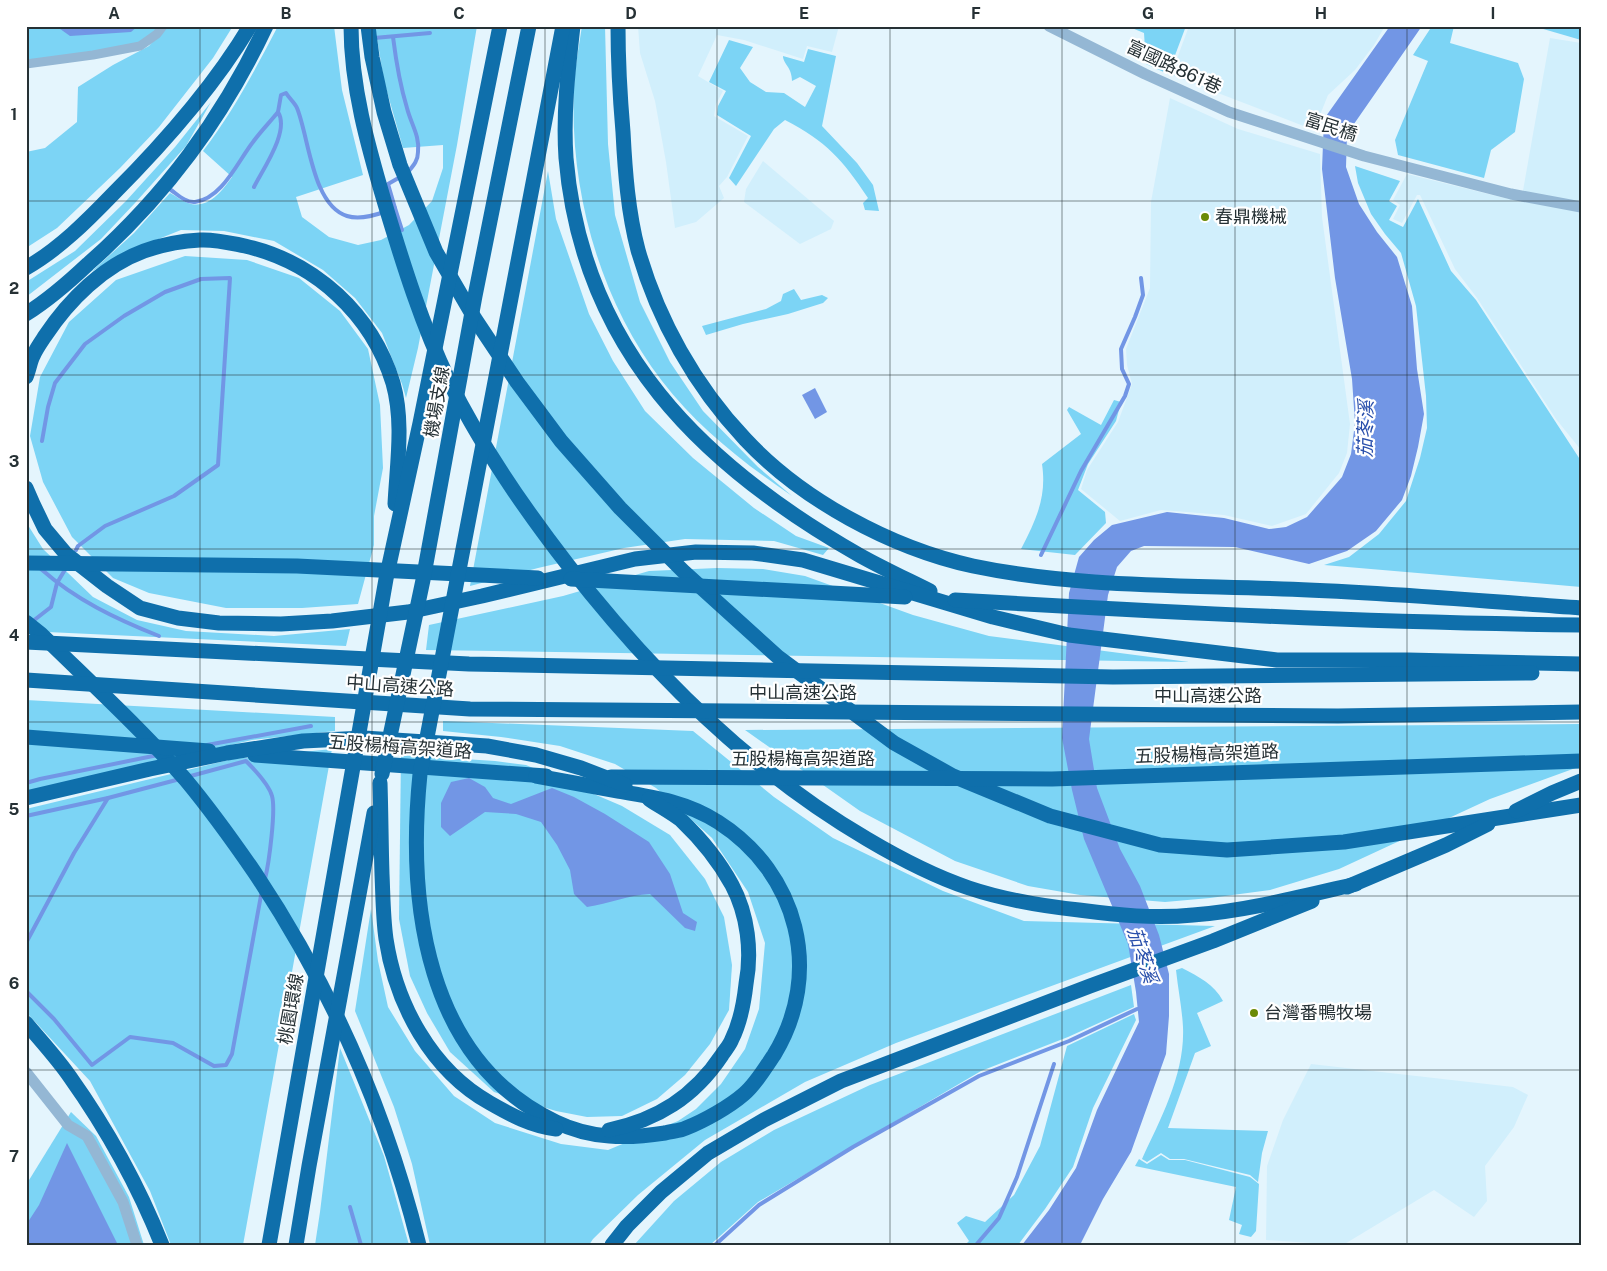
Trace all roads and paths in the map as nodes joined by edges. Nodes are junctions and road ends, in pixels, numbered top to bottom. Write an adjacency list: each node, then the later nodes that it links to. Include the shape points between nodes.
1 (163, 26): 12 (street, via 140,46)
2 (250, 26): 15 (highway, via 218,74 166,140 79,228)
3 (266, 26): 16 (highway, via 246,69 184,163 107,248)
4 (351, 26): 38 (highway, via 355,82 364,128 418,308 449,380 493,463 588,591 631,641 751,759 850,829 908,863 968,888 1028,904 1146,916 1193,915)
5 (368, 26): 37 (highway, via 384,112 400,165 436,252 517,382 561,441 620,508 683,571 778,657 894,743 953,776 1050,816 1160,845 1227,850 1344,842)
6 (500, 26): 19 (highway, 機場支線)
7 (529, 26): 35 (highway, 機場支線, via 423,580)
8 (563, 26): 32 (highway, via 420,774 416,851 418,891 429,956 439,988 473,1056 490,1076 516,1099 570,1129 597,1136 636,1137 684,1129 744,1094 764,1071 783,1040 799,985 796,933 788,903 774,877 746,844 719,822 693,808 667,799)
9 (573, 26): 22 (highway, via 565,116 566,158 574,214 584,256 602,303 644,375 693,434 782,506 860,555 930,591)
10 (618, 26): 21 (highway, via 629,202 638,249 670,333 702,386 745,439 794,483 854,522 913,548 970,565 1066,580 1365,592)
11 (1049, 26): 13 (street, 富國路861巷, via 1229,112)
12 (26, 64)
13 (1288, 132): 14 (street, 富民橋, via 1364,156 1511,194)
14 (1581, 207)
15 (26, 268)
16 (26, 314)
17 (26, 377): 19 (highway, via 34,354 55,321 81,292 114,267 144,251 201,240 254,248 279,257 314,275 344,300 366,326 393,384 399,429)
18 (26, 488): 22 (highway, via 45,529 66,554 140,608 178,618 219,623 281,624 408,612 635,559 696,552 754,553 803,560)
19 (392, 551): 33 (highway, 機場支線)
20 (26, 563): 24 (highway, via 297,566 759,588 1172,613)
21 (1581, 608)
22 (993, 617): 26 (highway, via 1068,635 1277,660)
23 (26, 622): 45 (highway, via 129,719 186,780 233,841 277,907 354,1052 381,1119 407,1198)
24 (1581, 624)
25 (26, 642): 27 (highway, 中山高速公路, via 469,664 1113,677)
26 (1581, 664)
27 (1581, 672)
28 (26, 680): 29 (highway, 中山高速公路, via 470,709 1338,716)
29 (1581, 712)
30 (26, 737): 32 (highway, 五股楊梅高架道路)
31 (1581, 761): 32 (highway, 五股楊梅高架道路, via 1052,779)
32 (536, 776)
33 (350, 780): 43 (highway, 桃園環線)
34 (1581, 782): 38 (highway)
35 (380, 783): 36 (highway, via 386,939 395,974 423,1040 448,1072 477,1096 521,1120 554,1129 597,1132 630,1126 662,1112 694,1090 732,1040 744,1002 749,966 746,922 733,886 710,851 680,819 634,789 536,755 487,746 364,738 303,741 227,753); 44 (highway)
36 (26, 798)
37 (1581, 806)
38 (1356, 884): 46 (highway, via 840,1081 708,1153 661,1192)
39 (26, 1023): 42 (highway, via 69,1076 110,1138 147,1207)
40 (26, 1072): 41 (street, via 68,1125 87,1136 123,1202)
41 (137, 1245)
42 (162, 1245)
43 (268, 1245)
44 (296, 1245)
45 (418, 1245)
46 (612, 1245)

